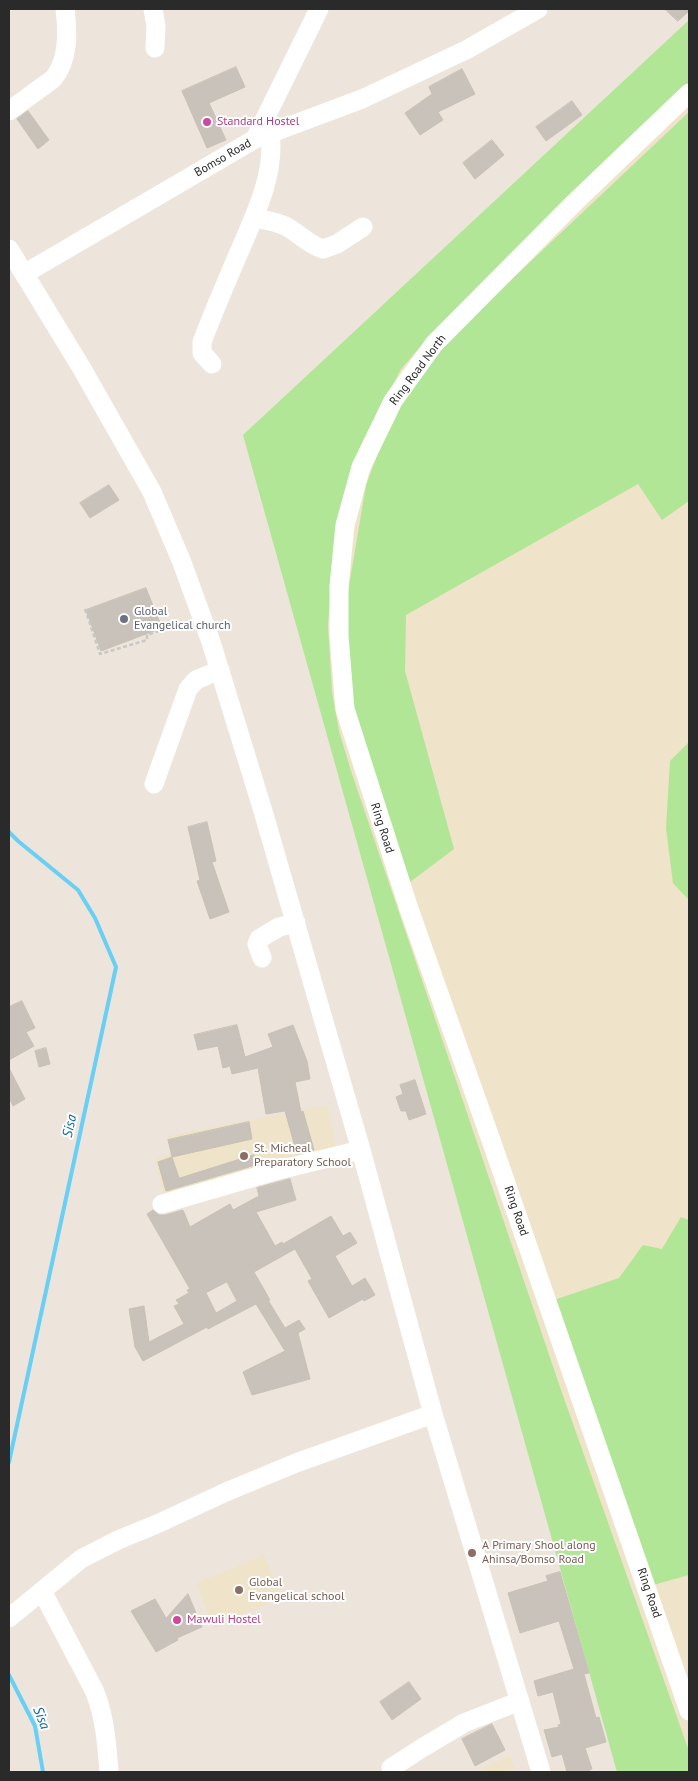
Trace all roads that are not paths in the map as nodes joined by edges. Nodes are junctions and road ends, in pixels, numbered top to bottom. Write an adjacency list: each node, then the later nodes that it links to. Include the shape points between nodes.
1 (65, 9): 7 (street, via 68,33 58,73)
2 (153, 9): 5 (street)
3 (319, 9): 8 (street)
4 (538, 9): 8 (street, Bomso Road, via 466,50 370,95)
5 (155, 48)
6 (689, 93): 15 (street, Ring Road North, via 434,344 393,400 361,467 345,525 339,586)
7 (9, 111)
8 (262, 136): 9 (street, via 272,155); 12 (street, Bomso Road)
9 (254, 218): 10 (street, via 283,224 313,246 323,249); 13 (street, via 202,342 202,354)
10 (363, 227)
11 (9, 249): 12 (street)
12 (24, 274): 14 (street, via 152,492 181,560)
13 (212, 364)
14 (220, 670): 16 (street, via 196,680 188,689); 17 (street)
15 (345, 709): 25 (street, Ring Road, via 408,909)
16 (154, 784)
17 (296, 923): 18 (street, via 279,927 259,939 257,944); 19 (street)
18 (262, 958)
19 (361, 1150): 20 (street); 21 (street)
20 (162, 1204)
21 (433, 1414): 22 (street, via 287,1467 118,1540 81,1559); 24 (street)
22 (42, 1591): 23 (street); 27 (street, via 98,1699 105,1726)
23 (9, 1618)
24 (520, 1701): 26 (street, via 464,1723); 28 (street)
25 (689, 1711)
26 (391, 1768)
27 (109, 1772)
28 (541, 1772)

